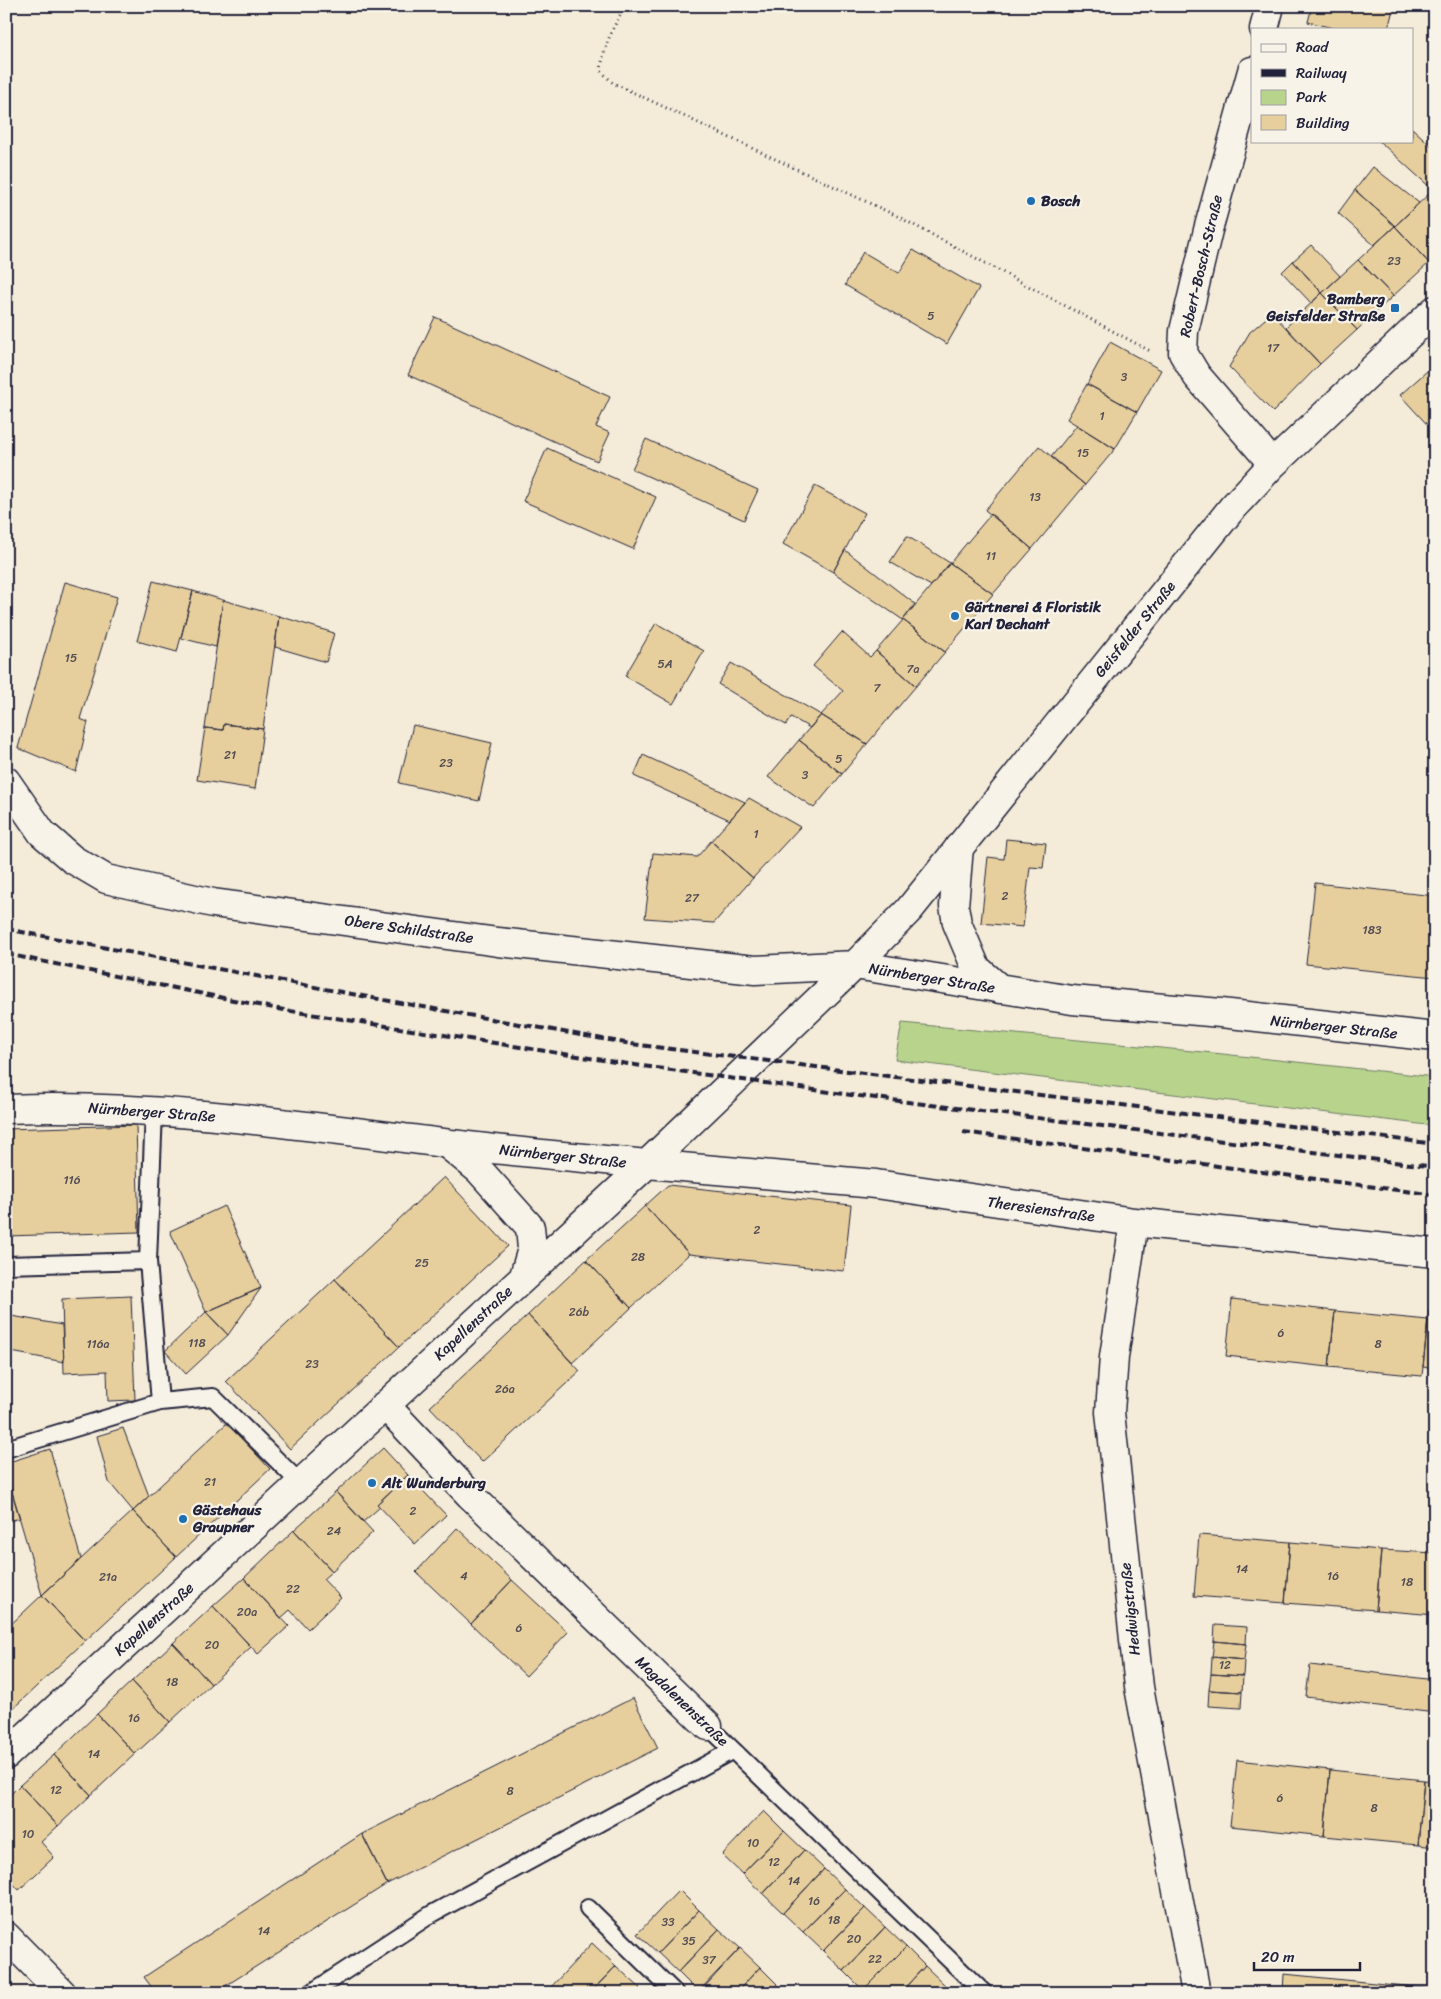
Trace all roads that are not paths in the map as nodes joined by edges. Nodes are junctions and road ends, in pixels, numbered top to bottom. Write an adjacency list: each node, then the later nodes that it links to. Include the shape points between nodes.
1 (1270, 6): 2 (street)
2 (1264, 28)
3 (1251, 75): 5 (street, Robert-Bosch-Straße, via 1208,230 1184,331 1183,353 1197,376)
4 (1435, 310): 5 (street, Geisfelder Straße)
5 (1273, 464): 7 (street, Geisfelder Straße, via 1233,507)
6 (6, 781): 8 (street, Obere Schildstraße, via 42,833 72,858 106,879 176,895 498,942 755,970)
7 (959, 847): 8 (street, Geisfelder Straße, via 909,910); 9 (street, via 954,906 957,923 976,968)
8 (855, 965): 9 (street, Nürnberger Straße); 14 (street, Nürnberger Straße)
9 (1000, 989): 10 (street, Nürnberger Straße, via 1072,1000)
10 (1435, 1037)
11 (6, 1109): 12 (street, Nürnberger Straße, via 72,1107)
12 (154, 1111): 13 (street, Nürnberger Straße, via 296,1124); 17 (lane)
13 (447, 1144): 14 (street, Nürnberger Straße); 19 (street, Nürnberger Straße, via 479,1170 530,1227 532,1249)
14 (647, 1164): 15 (street, Theresienstraße, via 876,1184); 19 (street, Kapellenstraße)
15 (1134, 1222): 16 (street, Theresienstraße); 33 (street, Hedwigstraße, via 1114,1357 1110,1412 1139,1687)
16 (1435, 1253)
17 (148, 1261): 18 (lane); 20 (lane)
18 (6, 1265)
19 (524, 1276): 21 (street, Kapellenstraße)
20 (160, 1402): 22 (lane); 23 (lane, via 214,1397)
21 (385, 1405): 23 (street, Kapellenstraße); 24 (street, Magdalenenstraße, via 470,1495)
22 (6, 1449)
23 (300, 1483): 26 (street, Kapellenstraße)
24 (708, 1726): 25 (lane, Magdalenenstraße)
25 (734, 1750): 30 (lane, via 430,1915); 32 (lane, Magdalenenstraße)
26 (6, 1755)
27 (588, 1908): 31 (lane)
28 (6, 1936): 29 (street)
29 (62, 1993)
30 (311, 1993)
31 (675, 1993)
32 (984, 1993)
33 (1196, 1993)

